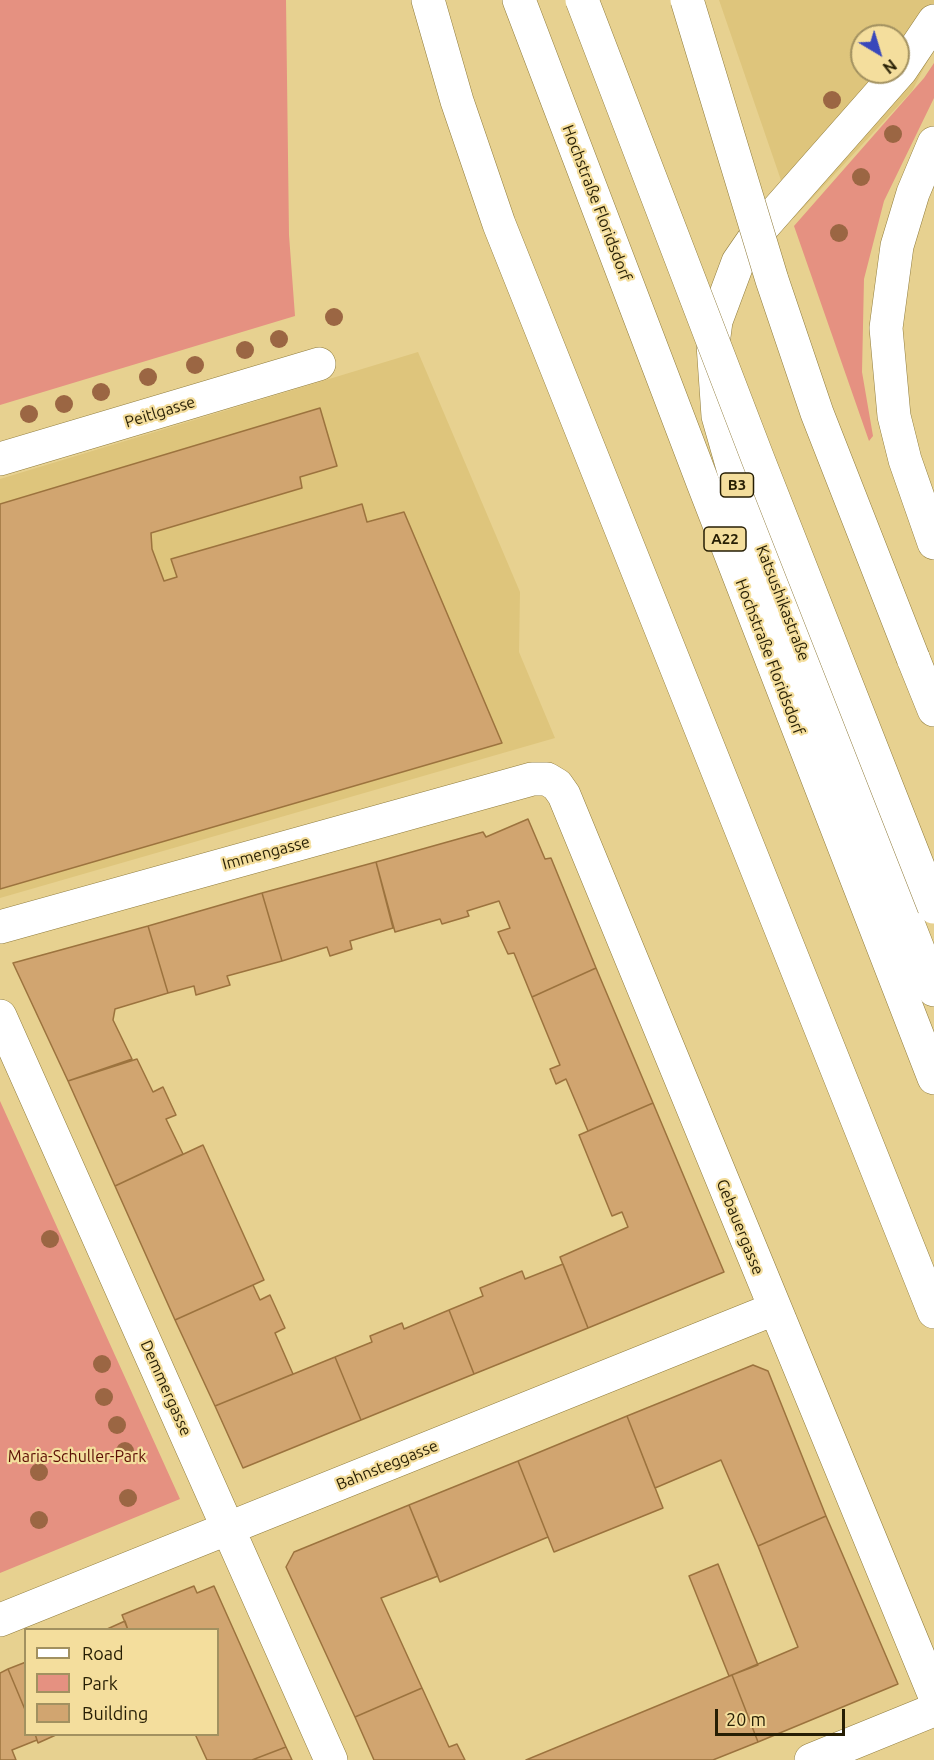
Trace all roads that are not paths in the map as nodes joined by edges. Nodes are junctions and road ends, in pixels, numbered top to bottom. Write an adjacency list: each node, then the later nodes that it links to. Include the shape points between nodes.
1 (428, 0): 18 (main road, via 453,90 499,224)
2 (519, 0): 16 (main road, Hochstraße Floridsdorf / A22)
3 (582, 0): 12 (main road, bridge)
4 (687, 0): 10 (main road, bridge, via 817,413)
5 (934, 21): 14 (main road, Katsushikastraße / B3, via 901,70 743,254 726,288 713,344 718,416 740,493)
6 (934, 143): 9 (main road, via 897,246 886,328 894,416)
7 (320, 364): 8 (main road, Peitlgasse)
8 (0, 459)
9 (934, 543)
10 (934, 710)
11 (532, 779): 13 (main road, Immengasse); 17 (main road, Gebauergasse, via 547,779 564,795)
12 (934, 907)
13 (0, 927)
14 (934, 990)
15 (0, 1016): 19 (main road, Demmergasse)
16 (934, 1078)
17 (774, 1309): 19 (main road, Bahnsteggasse); 21 (main road, Gebauergasse)
18 (934, 1312)
19 (229, 1529): 20 (main road, Bahnsteggasse); 23 (main road, Demmergasse)
20 (0, 1620)
21 (934, 1694)
22 (934, 1710): 24 (main road)
23 (331, 1760)
24 (810, 1760)

